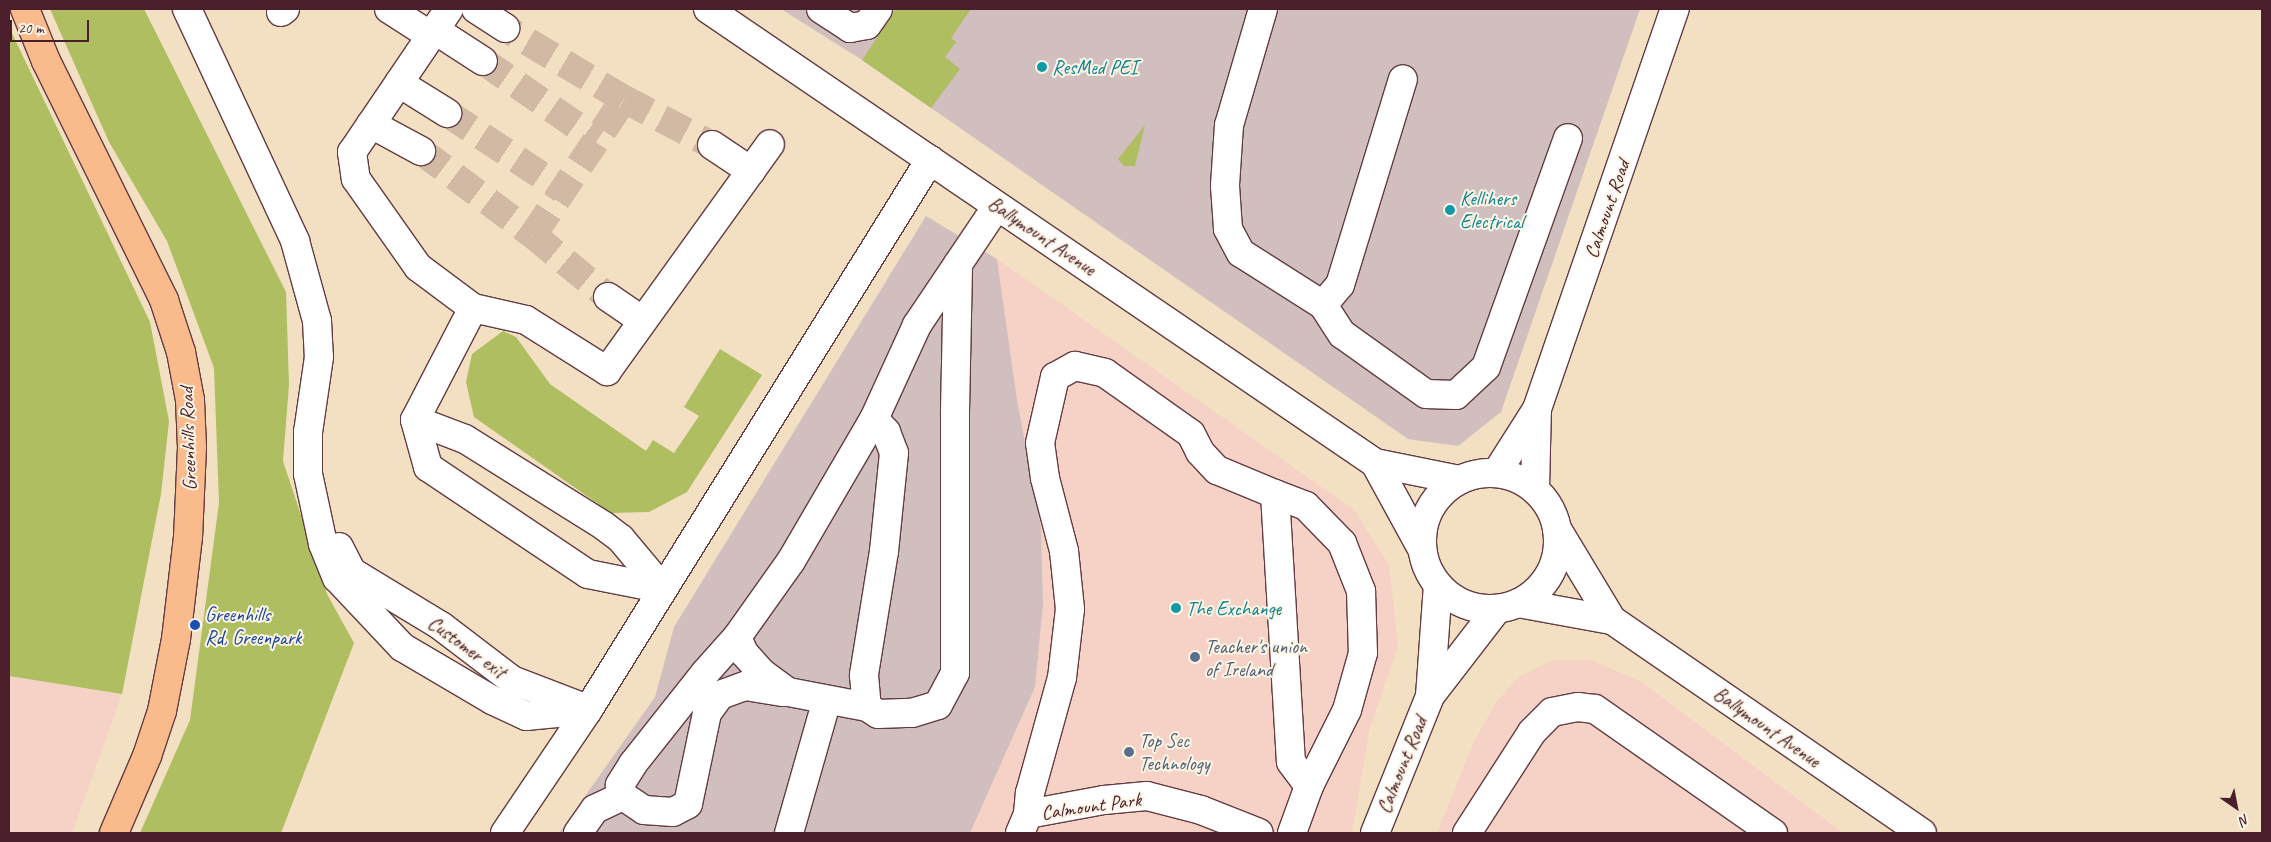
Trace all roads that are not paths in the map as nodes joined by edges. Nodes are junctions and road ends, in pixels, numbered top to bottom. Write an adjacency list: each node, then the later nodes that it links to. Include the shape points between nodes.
1 (25, 9): 53 (main road, Greenhills Road, via 59,86 164,300 181,352 190,400 192,447 188,529 176,639 162,711 148,756)
2 (187, 9): 49 (street, via 294,240 317,321 319,357 308,432 308,474 323,544 337,578 402,647 492,700 526,716)
3 (203, 9): 49 (street, Customer exit, via 289,185 319,268 335,357 318,463 329,522 352,572 441,626 512,680)
4 (388, 9): 11 (street)
5 (476, 9): 12 (street)
6 (708, 9): 22 (street, Ballymount Avenue)
7 (821, 9): 8 (street, via 850,28 867,25)
8 (878, 9)
9 (1263, 9): 27 (street, via 1229,125 1225,186 1228,229 1241,252)
10 (1675, 9): 30 (street, Calmount Road)
11 (438, 25): 13 (street); 15 (street)
12 (505, 28)
13 (483, 61)
14 (1403, 79): 27 (street, via 1340,285)
15 (399, 83): 16 (street); 17 (street)
16 (447, 113)
17 (371, 124): 21 (street); 28 (street, via 352,152 356,179 418,267)
18 (1568, 138): 27 (street, via 1486,367 1456,395 1426,394 1342,334)
19 (770, 144): 23 (street)
20 (712, 145): 23 (street)
21 (421, 151)
22 (930, 160): 24 (street, Ballymount Avenue); 41 (street)
23 (751, 171): 29 (street)
24 (997, 206): 25 (street); 33 (street, Ballymount Avenue)
25 (958, 264): 31 (street, via 918,325); 48 (street, via 955,673 938,705 904,713 878,714)
26 (608, 297): 29 (street)
27 (1323, 306)
28 (473, 308): 29 (street, via 526,320 607,371); 32 (street)
29 (643, 321)
30 (1537, 410): 34 (street, Calmount Road); 36 (street, Calmount Road)
31 (874, 419): 44 (street, via 791,561); 48 (street, via 886,432 894,453 884,551 864,675)
32 (415, 420): 41 (street, via 465,439 604,526 621,539); 41 (street, via 428,467 588,574)
33 (1375, 463): 35 (street, Ballymount Avenue); 39 (street, Ballymount Avenue)
34 (1497, 472): 35 (street, via 1478,473); 36 (street, via 1517,478)
35 (1459, 480): 39 (street, via 1442,492 1430,508 1423,527)
36 (1535, 489): 38 (street, via 1550,507)
37 (1275, 494): 50 (street, via 1291,762); 50 (street, via 1306,506 1342,543 1361,591 1363,653 1347,710); 52 (street, via 1217,470 1200,452 1191,434 1105,373 1075,366 1055,377 1040,443 1045,478 1064,551 1070,610 1062,678)
38 (1557, 529): 42 (street, via 1558,551 1550,573 1536,590); 43 (street, Ballymount Avenue)
39 (1422, 547): 40 (street, via 1427,568)
40 (1438, 585): 42 (street, via 1455,600 1475,608); 46 (street, Calmount Road)
41 (663, 589): 49 (street)
42 (1507, 606): 43 (street, Ballymount Avenue); 46 (street, Calmount Road)
43 (1612, 620): 62 (street, Ballymount Avenue)
44 (738, 637): 45 (street, via 744,653 762,673); 51 (street, via 633,764 620,785)
45 (788, 692): 47 (street); 51 (street, via 745,686 720,695 707,713 688,804 672,812 644,810)
46 (1430, 696): 59 (street, Calmount Road)
47 (827, 700): 48 (street); 56 (street)
48 (867, 707)
49 (588, 710): 54 (street)
50 (1309, 786): 58 (street)
51 (622, 796): 55 (street, via 595,809)
52 (1024, 824): 57 (street, Calmount Park, via 1104,800 1147,796 1201,810)
53 (114, 833)
54 (504, 833)
55 (578, 833)
56 (789, 833)
57 (1259, 833)
58 (1292, 833)
59 (1374, 833)
60 (1467, 833): 61 (street, via 1532,732 1552,712 1578,707 1595,709)
61 (1773, 833)
62 (1922, 833)

